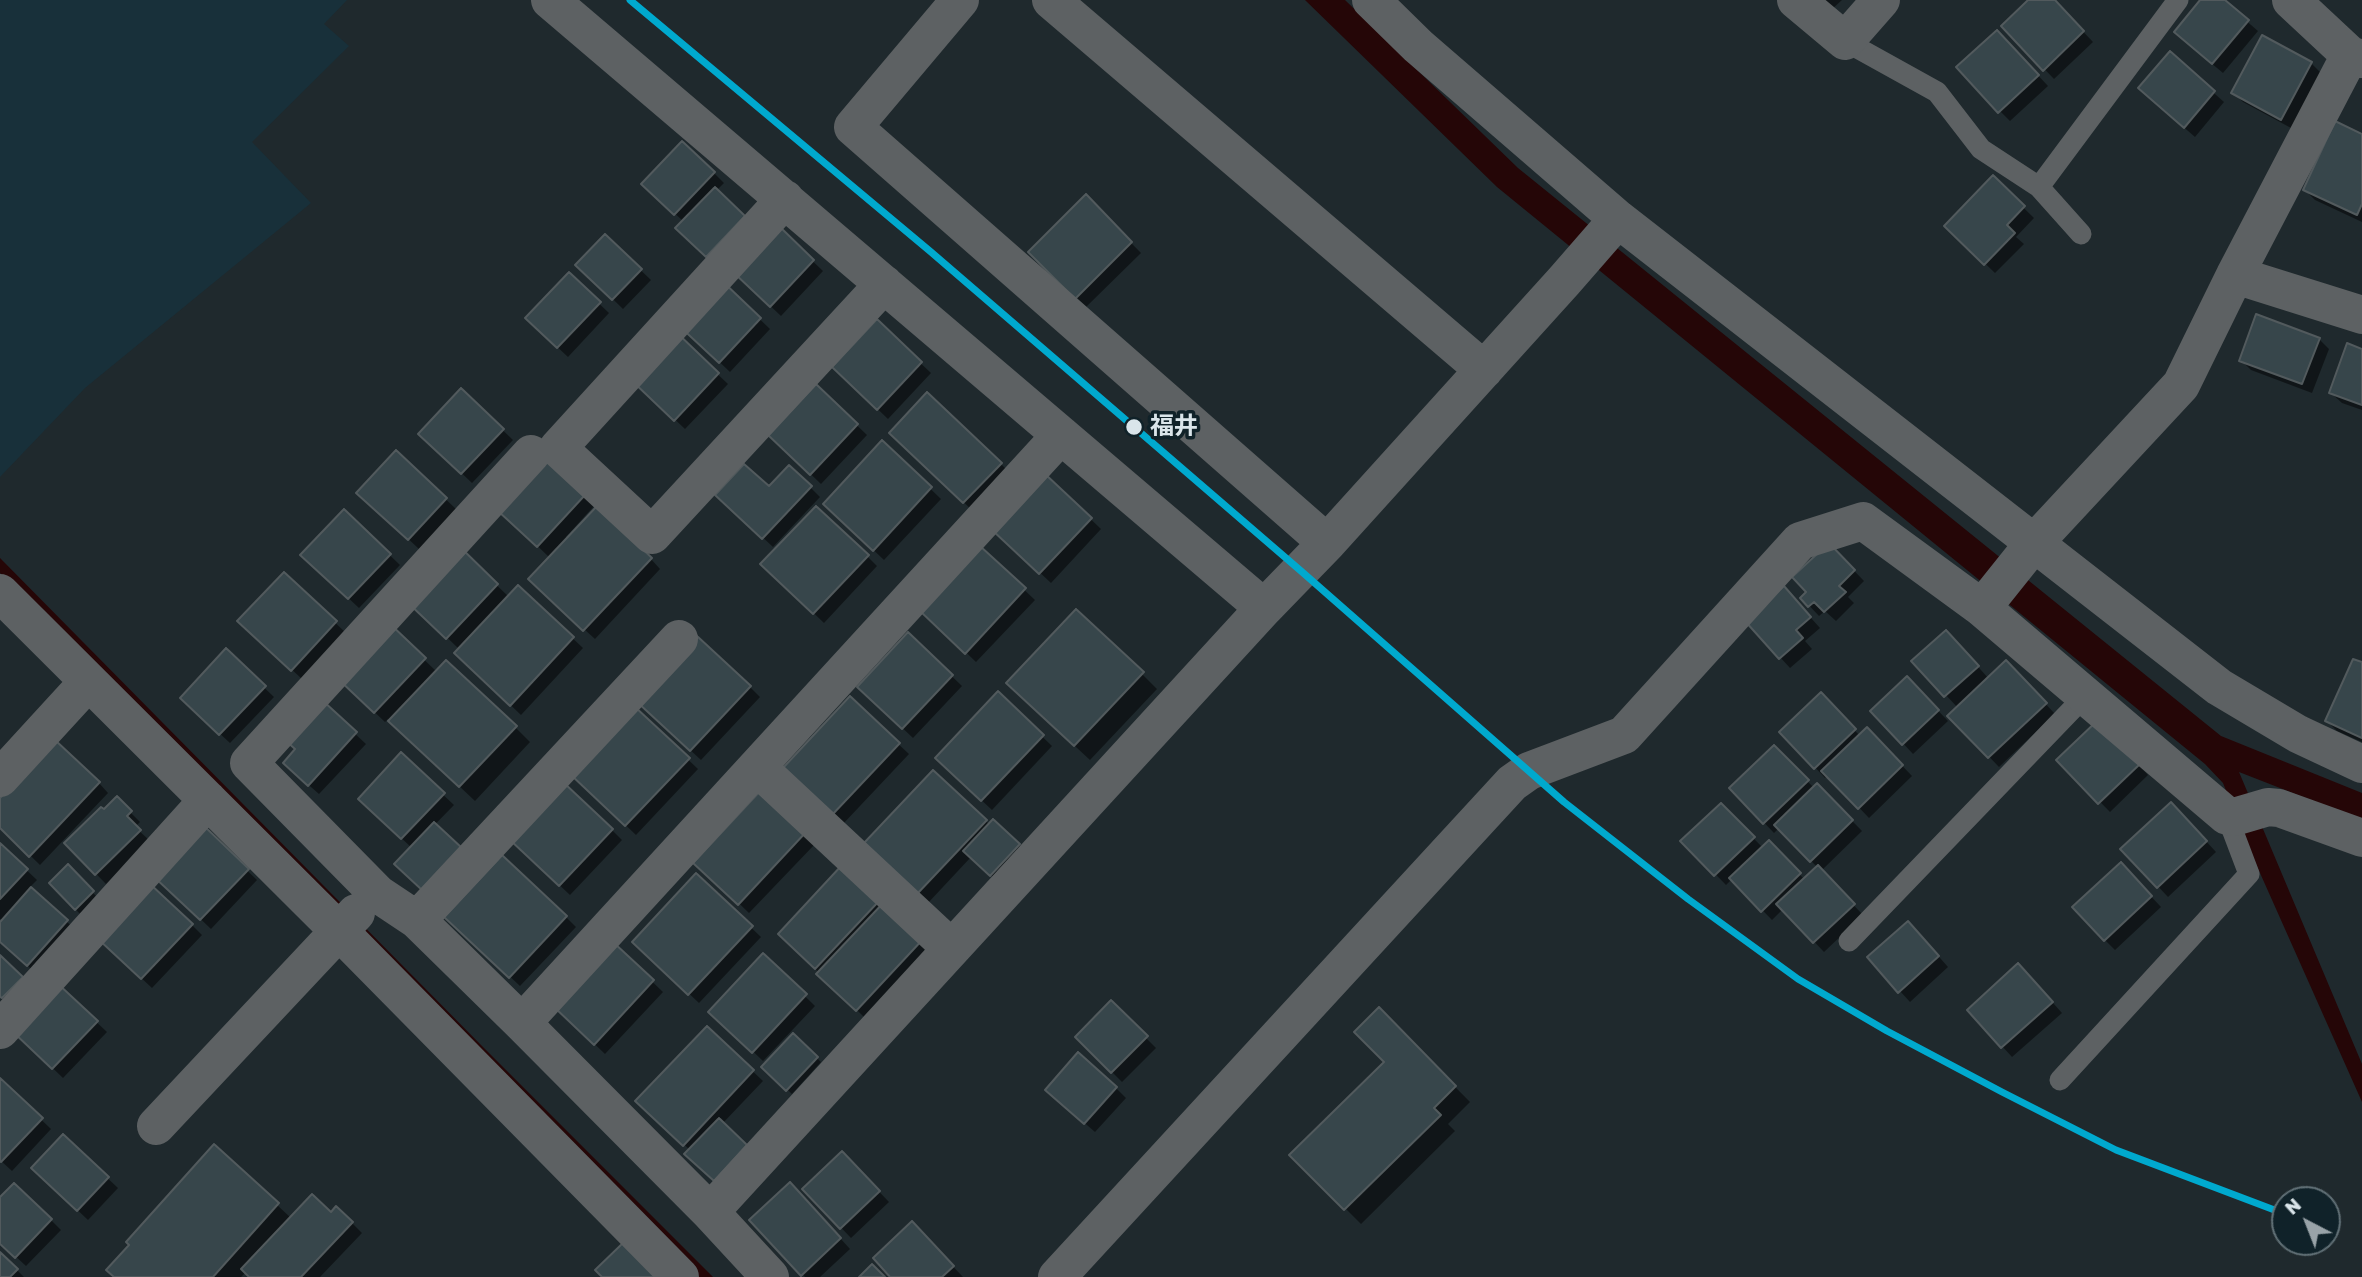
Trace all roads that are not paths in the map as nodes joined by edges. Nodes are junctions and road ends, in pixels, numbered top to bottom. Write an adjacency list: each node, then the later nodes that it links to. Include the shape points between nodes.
1 (550, 0): 12 (street)
2 (960, 0): 21 (street, via 853,127)
3 (1051, 0): 18 (street)
4 (1371, 0): 13 (street)
5 (1796, 0): 9 (street)
6 (1881, 0): 9 (street)
7 (2178, 0): 11 (lane)
8 (2291, 0): 10 (street)
9 (1845, 41): 11 (lane, via 1937,92 1981,149)
10 (2356, 57): 15 (street)
11 (2039, 187): 14 (lane)
12 (785, 199): 16 (street); 16 (street, via 558,448 652,535)
13 (1614, 223): 18 (street); 22 (street)
14 (2081, 234)
15 (2235, 275): 17 (street); 22 (street, via 2181,385)
16 (884, 284): 19 (street)
17 (2362, 315)
18 (1484, 370): 21 (street)
19 (1061, 435): 25 (street); 30 (street)
20 (531, 454): 35 (street, via 249,763)
21 (1327, 544): 25 (street)
22 (2030, 549): 24 (street); 29 (street, via 2219,687 2298,734)
23 (0, 593): 27 (street)
24 (1986, 603): 28 (street); 46 (street, via 1863,521 1800,541 1624,736 1529,771 1512,783)
25 (1264, 608): 38 (street)
26 (679, 639): 36 (street)
27 (89, 682): 31 (street); 32 (street)
28 (2085, 695): 33 (street); 37 (lane)
29 (2362, 764)
30 (757, 767): 38 (street); 39 (street)
31 (0, 778)
32 (208, 800): 35 (street); 40 (street)
33 (2240, 814): 34 (street, via 2280,808); 41 (lane, via 2249,874)
34 (2362, 838)
35 (355, 914): 36 (street); 42 (street); 45 (street)
36 (417, 920): 39 (street)
37 (1849, 941)
38 (951, 948): 43 (street)
39 (522, 1023): 43 (street)
40 (0, 1030)
41 (2060, 1080)
42 (156, 1126)
43 (710, 1212): 44 (street)
44 (765, 1275)
45 (680, 1277)
46 (1057, 1277)

